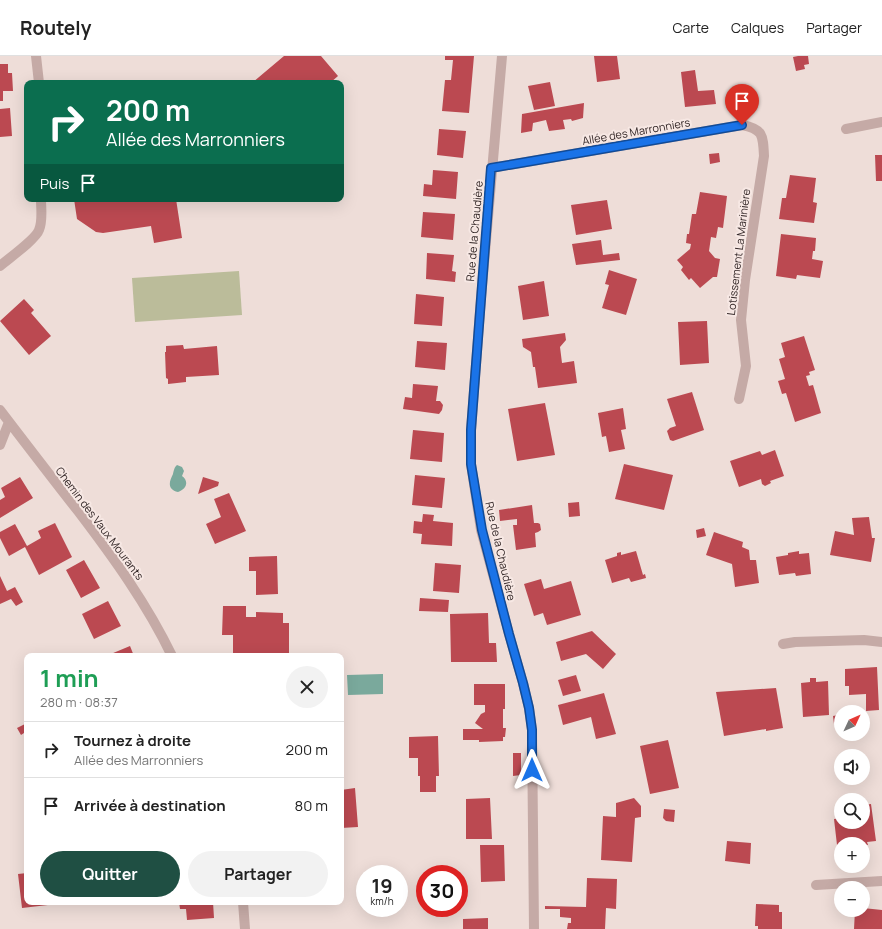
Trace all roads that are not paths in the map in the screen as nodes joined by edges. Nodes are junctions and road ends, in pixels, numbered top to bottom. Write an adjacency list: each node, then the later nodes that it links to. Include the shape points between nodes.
1 (36, 56): 3 (street)
2 (502, 56): 7 (street, Rue de la Chaudière)
3 (39, 80)
4 (882, 122): 5 (street)
5 (846, 129)
6 (764, 156): 7 (street, Allée des Marronniers, via 762,136 753,127 742,125); 10 (street, Lotissement La Marinière, via 745,280 741,320 746,366)
7 (491, 168): 21 (street, Rue de la Chaudière, via 471,423 471,464 482,530 523,683 532,730)
8 (41, 202): 9 (street, via 39,231)
9 (0, 266)
10 (738, 399)
11 (0, 410): 12 (street, Chemin des Vaux Mourants)
12 (9, 422): 13 (street); 16 (street, Chemin des Vaux Mourants, via 128,580)
13 (0, 445)
14 (882, 642): 15 (street, via 864,640)
15 (783, 644)
16 (170, 653)
17 (882, 881): 18 (street)
18 (816, 885)
19 (243, 905): 20 (street)
20 (245, 929)
21 (534, 929)

